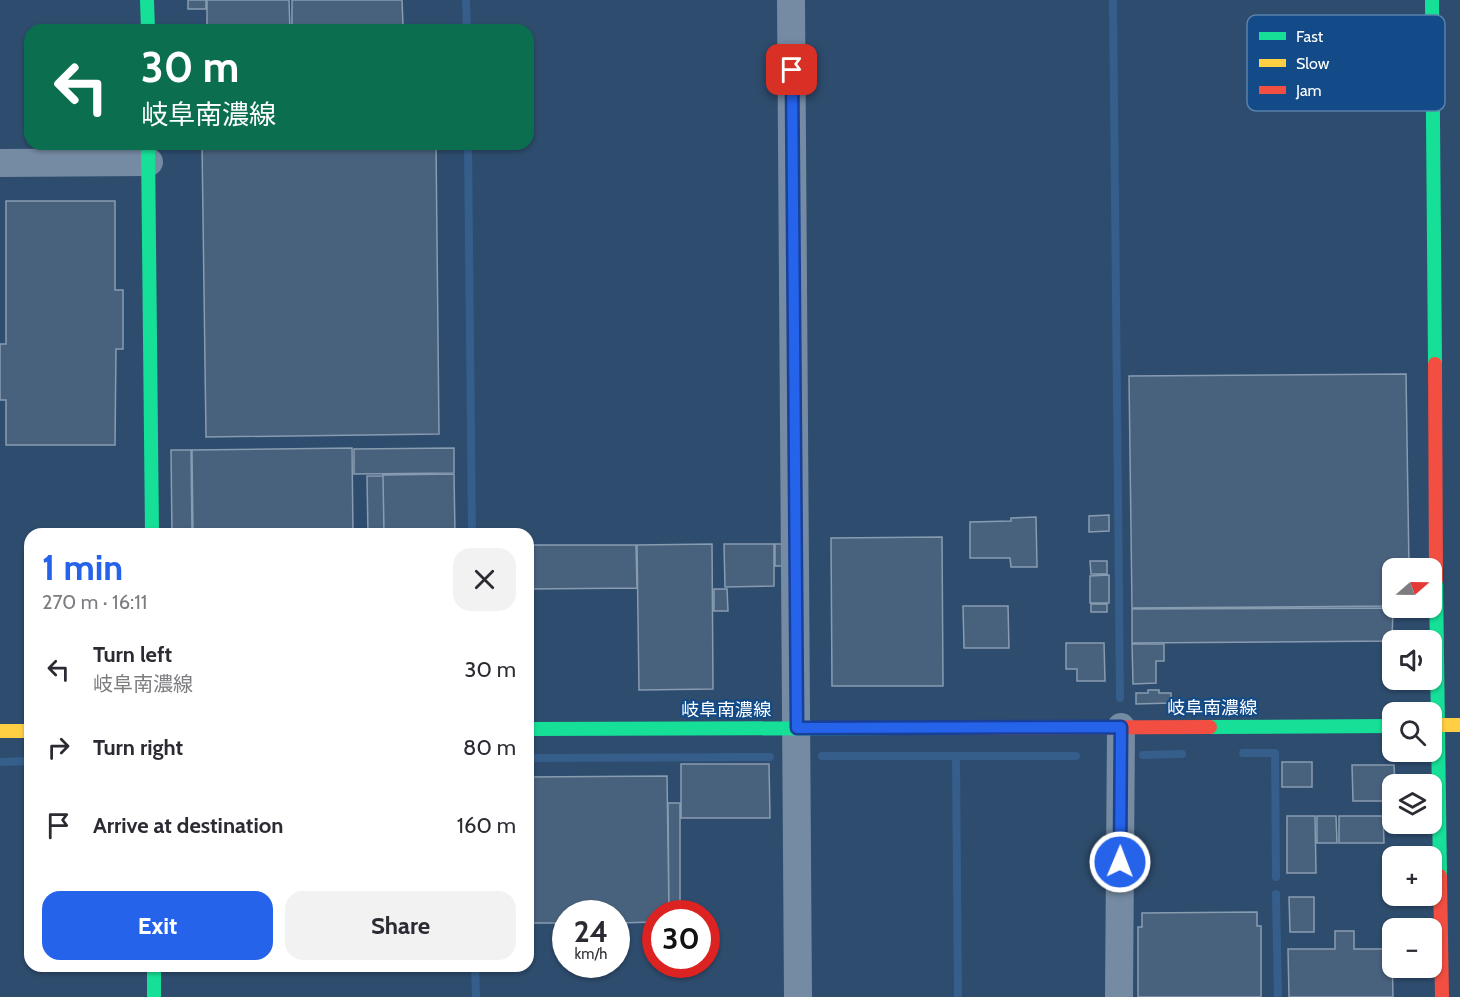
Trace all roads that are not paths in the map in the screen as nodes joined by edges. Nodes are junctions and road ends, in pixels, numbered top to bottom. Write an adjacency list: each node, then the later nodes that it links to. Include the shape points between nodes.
1 (147, 0): 5 (street)
2 (791, 0): 15 (street)
3 (1432, 0): 4 (street)
4 (1432, 15)
5 (148, 24)
6 (1432, 111): 10 (street)
7 (148, 153): 8 (street); 9 (street)
8 (0, 163)
9 (152, 528)
10 (1434, 702)
11 (1442, 725): 12 (street)
12 (1460, 725)
13 (1382, 726): 14 (street, 岐阜南濃線)
14 (1121, 727): 15 (street, 岐阜南濃線); 23 (street)
15 (797, 728): 16 (street, 岐阜南濃線); 22 (street)
16 (534, 729)
17 (0, 731): 18 (street)
18 (24, 731)
19 (1435, 762): 24 (street)
20 (154, 972): 21 (street)
21 (154, 997)
22 (798, 997)
23 (1119, 997)
24 (1442, 997)

